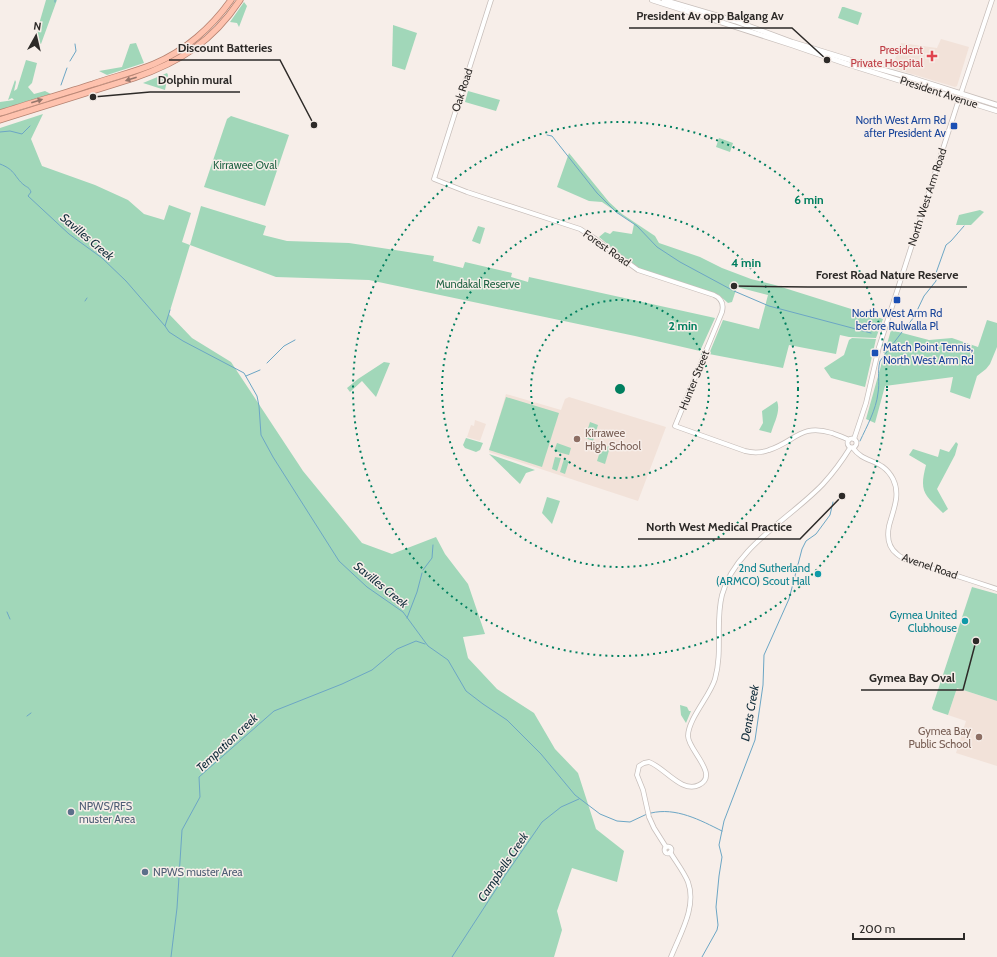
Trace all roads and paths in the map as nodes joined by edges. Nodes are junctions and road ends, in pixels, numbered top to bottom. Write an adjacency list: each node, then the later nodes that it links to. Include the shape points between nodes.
1 (230, 0): 13 (highway, one-way to 1, via 161,61 196,38)
2 (240, 0): 14 (highway, one-way to 14, via 229,16 210,35 180,59 140,76)
3 (491, 0): 15 (street, Oak Road)
4 (652, 0): 7 (main road, President Avenue)
5 (664, 0): 7 (main road, President Avenue, via 735,21)
6 (992, 0): 9 (street)
7 (848, 62): 8 (main road, President Avenue)
8 (904, 78): 9 (main road, President Avenue); 10 (main road, President Avenue)
9 (961, 93): 10 (main road, North West Arm Road); 11 (main road, President Avenue)
10 (959, 99): 12 (main road, President Avenue); 17 (street, North West Arm Road, via 879,347 866,403)
11 (997, 105)
12 (997, 111)
13 (0, 113)
14 (0, 120)
15 (434, 179): 16 (street, Forest Road, via 580,229 638,270 716,296 722,302)
16 (722, 312): 18 (street, Hunter Street, via 675,426 753,453 769,450 793,436 808,431 826,432)
17 (854, 439): 18 (street); 19 (street, North West Arm Road, via 856,445)
18 (849, 440): 19 (street)
19 (851, 448): 20 (street, Avenel Road, via 861,456 882,465 894,481 896,498 888,537 896,553 919,564); 21 (street, via 823,484 770,529 740,562 724,588 720,606 720,654 716,677 688,732 690,743 705,768 704,781 696,787 689,787 674,780 649,762 638,769 649,817 686,878 690,895 687,916)
20 (997, 589)
21 (671, 957)

